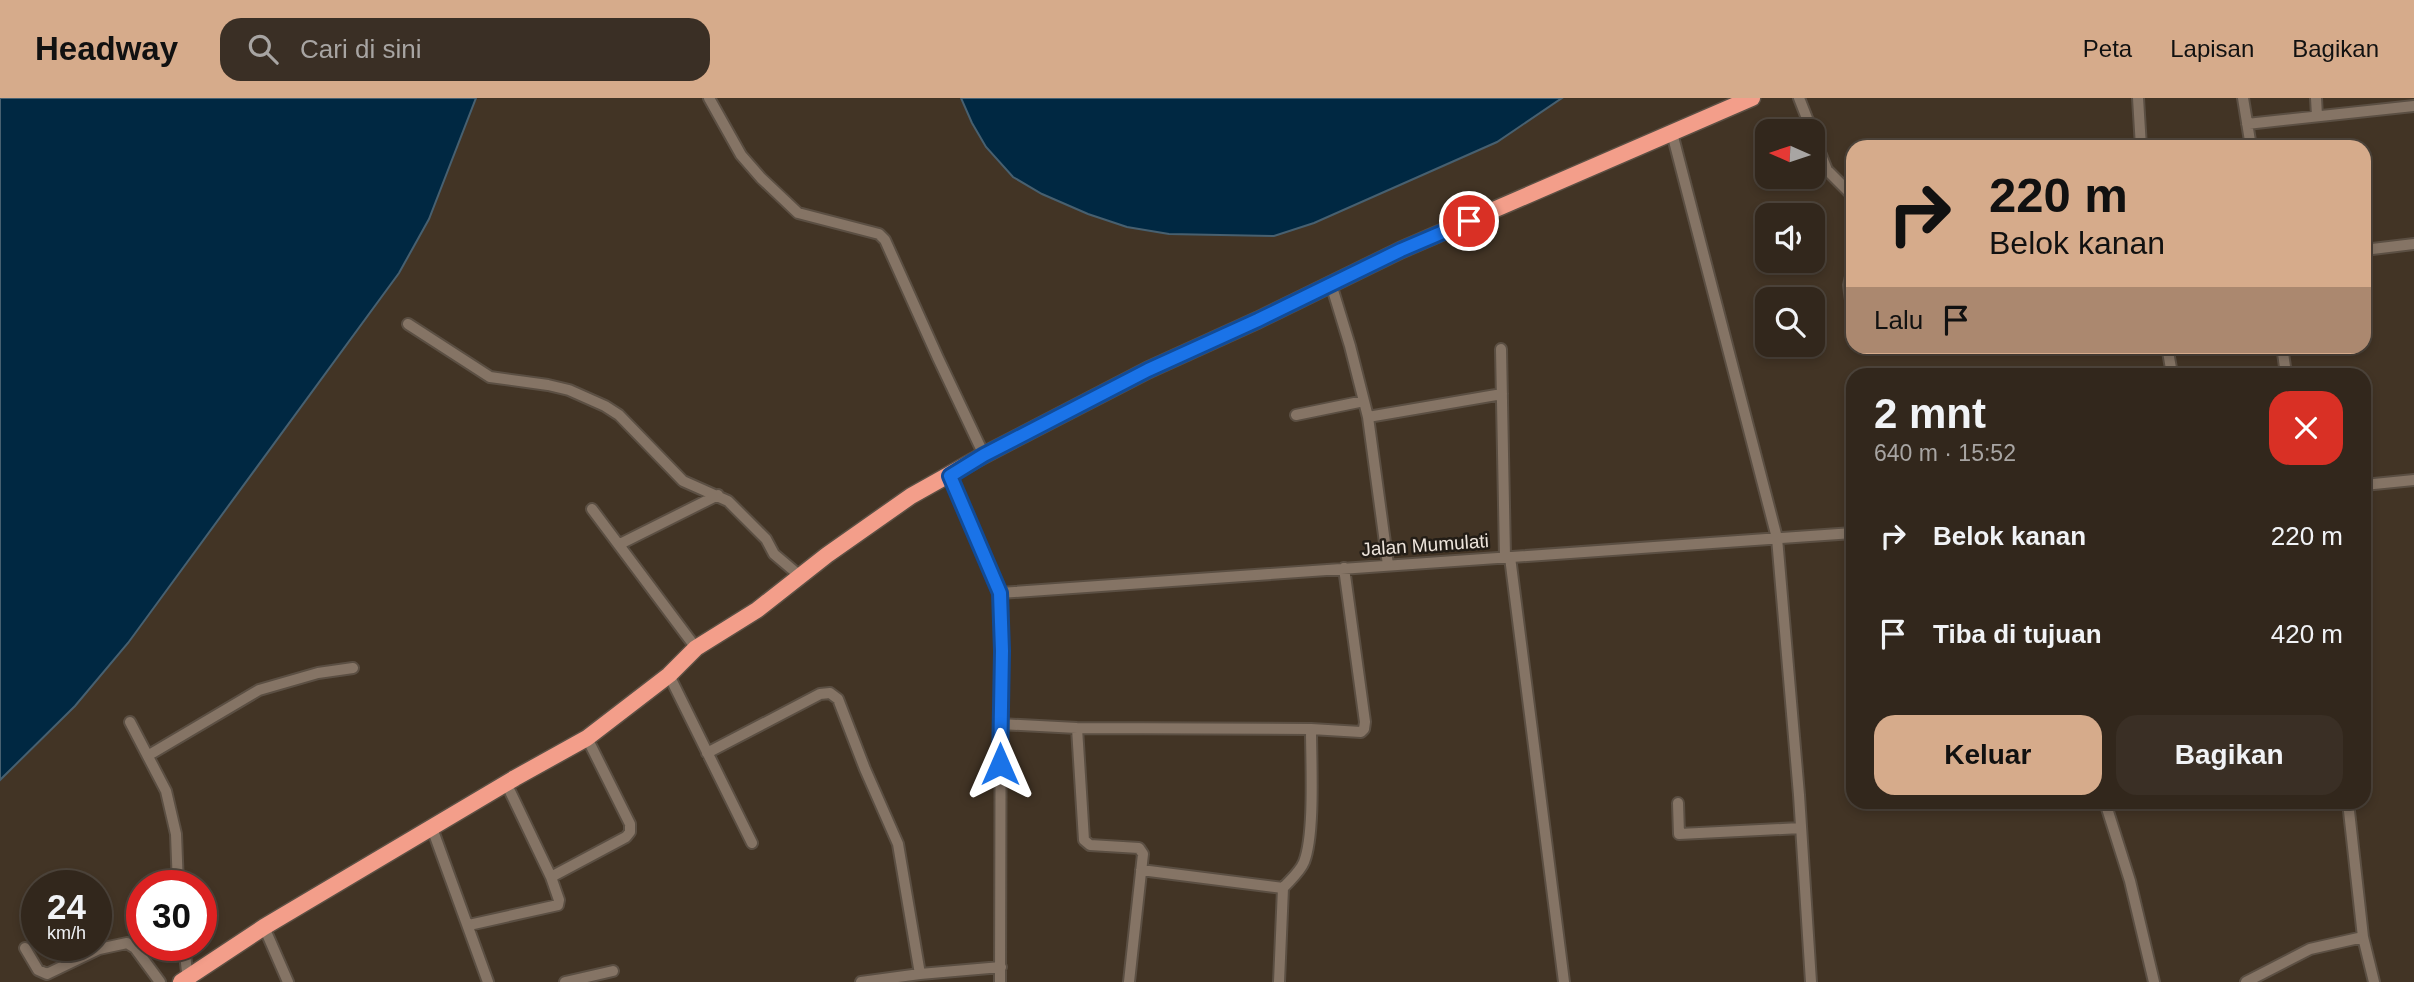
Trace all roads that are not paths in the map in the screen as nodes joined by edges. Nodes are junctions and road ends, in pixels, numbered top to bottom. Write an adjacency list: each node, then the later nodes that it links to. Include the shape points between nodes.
1 (709, 98): 25 (street, via 741,155 792,208 807,217 879,234 886,240)
2 (1752, 98): 11 (highway)
3 (1800, 98): 9 (street)
4 (2137, 98): 12 (street)
5 (2244, 98): 10 (street)
6 (2316, 98): 8 (street)
7 (2414, 106): 8 (street)
8 (2317, 116): 10 (street)
9 (1807, 119)
10 (2248, 124): 13 (street)
11 (1672, 133): 18 (highway); 32 (street)
12 (2140, 140)
13 (2250, 140)
14 (1825, 165): 15 (street)
15 (1846, 189)
16 (2414, 244): 17 (street)
17 (2371, 249)
18 (1331, 284): 22 (street); 25 (highway, via 1148,370)
19 (408, 324): 29 (street, via 490,377 559,387 605,406 625,419 683,481)
20 (1501, 349): 21 (street)
21 (1502, 394): 24 (street); 34 (street)
22 (1364, 401): 23 (street); 24 (street)
23 (1296, 415)
24 (1368, 418): 35 (street)
25 (984, 455): 26 (highway)
26 (950, 476): 37 (highway, via 911,496); 38 (street)
27 (2414, 480): 28 (street)
28 (2371, 484)
29 (718, 495): 33 (street); 37 (street)
30 (592, 509): 33 (street)
31 (1846, 533): 32 (street, Jalan Mumulati)
32 (1777, 538): 34 (street, Jalan Mumulati); 54 (street)
33 (620, 544): 39 (street)
34 (1508, 557): 35 (street, Jalan Mumulati); 79 (street)
35 (1388, 565): 36 (street, Jalan Mumulati)
36 (1344, 568): 38 (street, Jalan Mumulati); 45 (street, via 1364,729 1357,733)
37 (800, 576): 39 (highway)
38 (1000, 593): 43 (street)
39 (696, 648): 41 (highway)
40 (353, 668): 48 (street, via 260,690)
41 (669, 676): 46 (highway); 47 (street)
42 (131, 722): 48 (street)
43 (1000, 724): 44 (street); 67 (street)
44 (1077, 728): 45 (street); 57 (street, via 1084,840 1090,845 1139,848)
45 (1311, 729): 59 (street, via 1308,843 1303,864)
46 (587, 738): 49 (highway); 58 (street, via 630,832)
47 (707, 753): 55 (street); 69 (street, via 820,694 830,693 838,699 898,844)
48 (149, 755): 56 (street, via 173,813)
49 (506, 783): 53 (highway); 58 (street)
50 (1678, 803): 54 (street, via 1679,834)
51 (2107, 809): 81 (street)
52 (2349, 809): 62 (street)
53 (432, 828): 60 (street); 61 (highway)
54 (1801, 828): 80 (street)
55 (752, 843)
56 (178, 870)
57 (1141, 870): 59 (street); 77 (street)
58 (551, 877): 60 (street, via 559,900 556,906)
59 (1283, 888): 78 (street)
60 (469, 925): 73 (street)
61 (264, 928): 70 (highway); 72 (street)
62 (2363, 937): 82 (street, via 2309,949); 83 (street)
63 (112, 946): 71 (street, via 127,943 135,948)
64 (33, 961): 65 (street, via 47,974)
65 (74, 961)
66 (184, 961): 70 (street)
67 (1001, 968): 69 (street); 76 (street)
68 (613, 971): 74 (street)
69 (919, 974): 75 (street)
70 (185, 980)
71 (160, 982)
72 (288, 982)
73 (488, 982)
74 (565, 982)
75 (861, 982)
76 (1000, 982)
77 (1129, 982)
78 (1279, 982)
79 (1564, 982)
80 (1811, 982)
81 (2154, 982)
82 (2246, 982)
83 (2374, 982)

